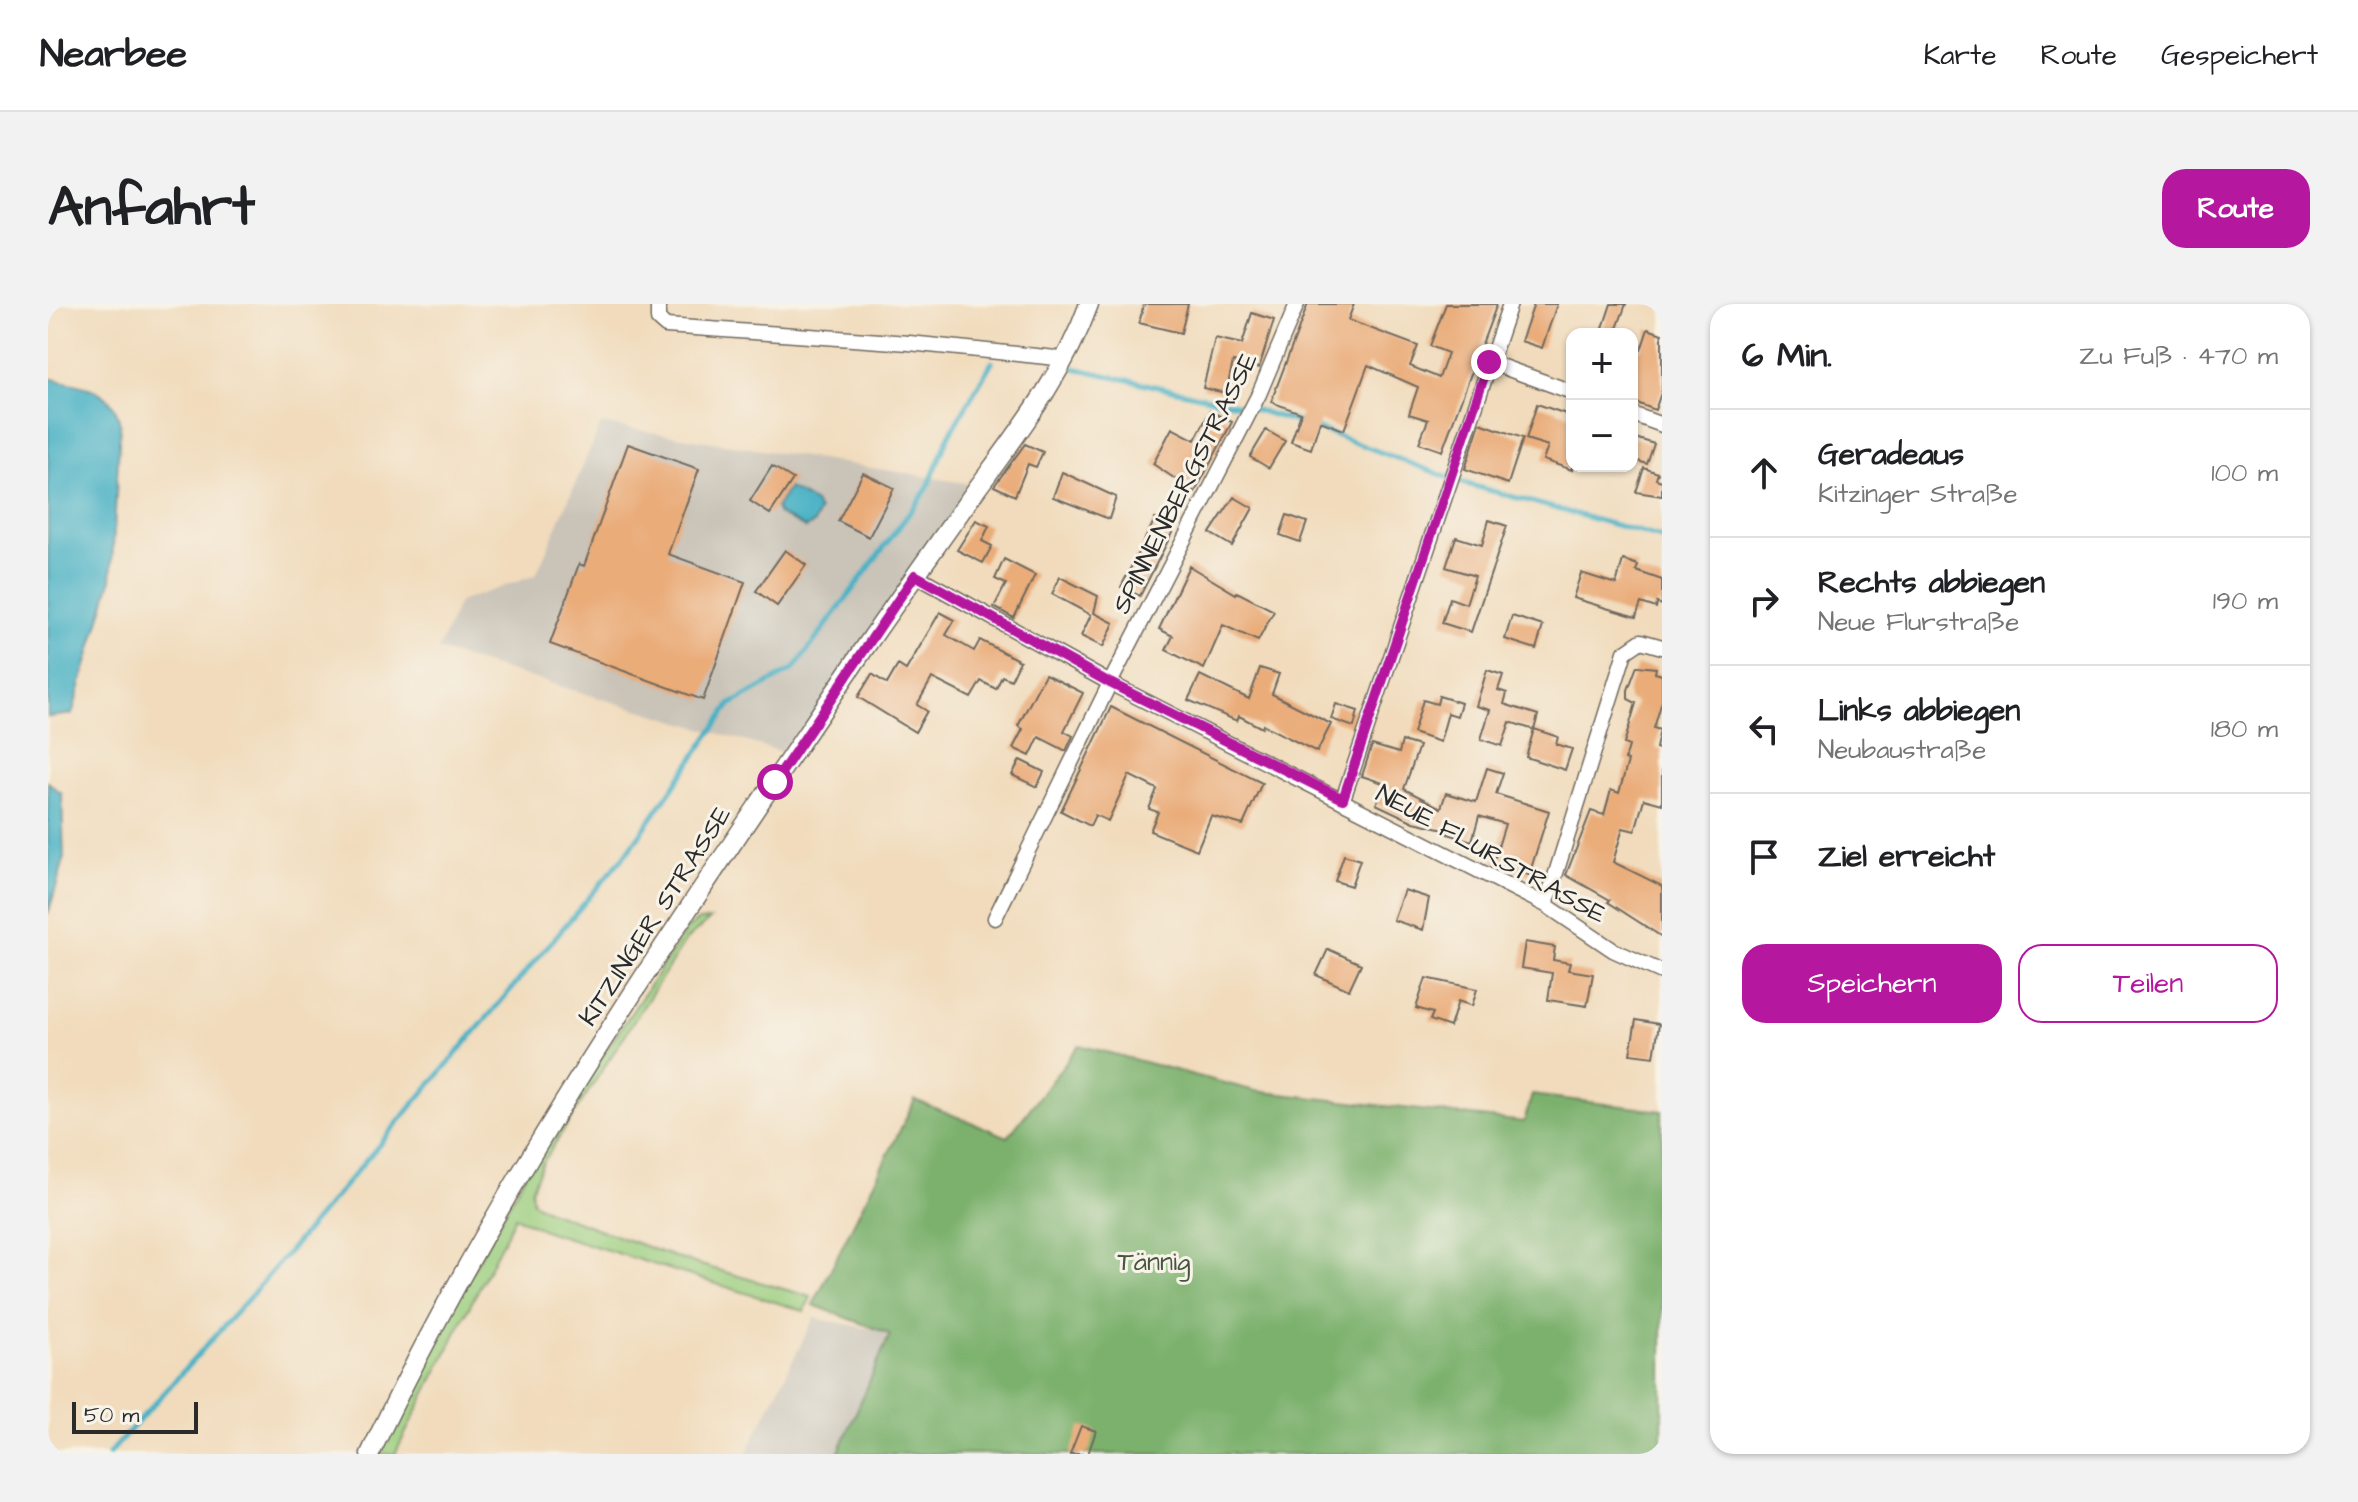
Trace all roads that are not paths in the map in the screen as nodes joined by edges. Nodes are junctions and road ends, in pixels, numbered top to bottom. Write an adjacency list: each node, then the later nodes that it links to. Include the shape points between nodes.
1 (658, 304): 5 (street, via 658,319 666,326)
2 (1089, 304): 5 (street, KITZINGER STRASSE)
3 (1297, 304): 12 (street, SPINNENBERGSTRASSE, via 1259,394)
4 (1510, 304): 6 (street)
5 (1066, 359): 10 (street, KITZINGER STRASSE)
6 (1489, 362): 7 (street); 13 (street)
7 (1566, 390)
8 (1638, 416): 9 (street)
9 (1662, 425)
10 (915, 575): 12 (street, NEUE FLURSTRASSE); 17 (street, KITZINGER STRASSE, via 532,1150 417,1353)
11 (1662, 647): 14 (street, via 1641,641 1625,652)
12 (1110, 683): 13 (street, NEUE FLURSTRASSE); 15 (street, SPINNENBERGSTRASSE)
13 (1343, 799): 14 (street, NEUE FLURSTRASSE)
14 (1546, 905): 16 (street, NEUE FLURSTRASSE, via 1613,950)
15 (995, 918)
16 (1662, 972)
17 (370, 1454)

